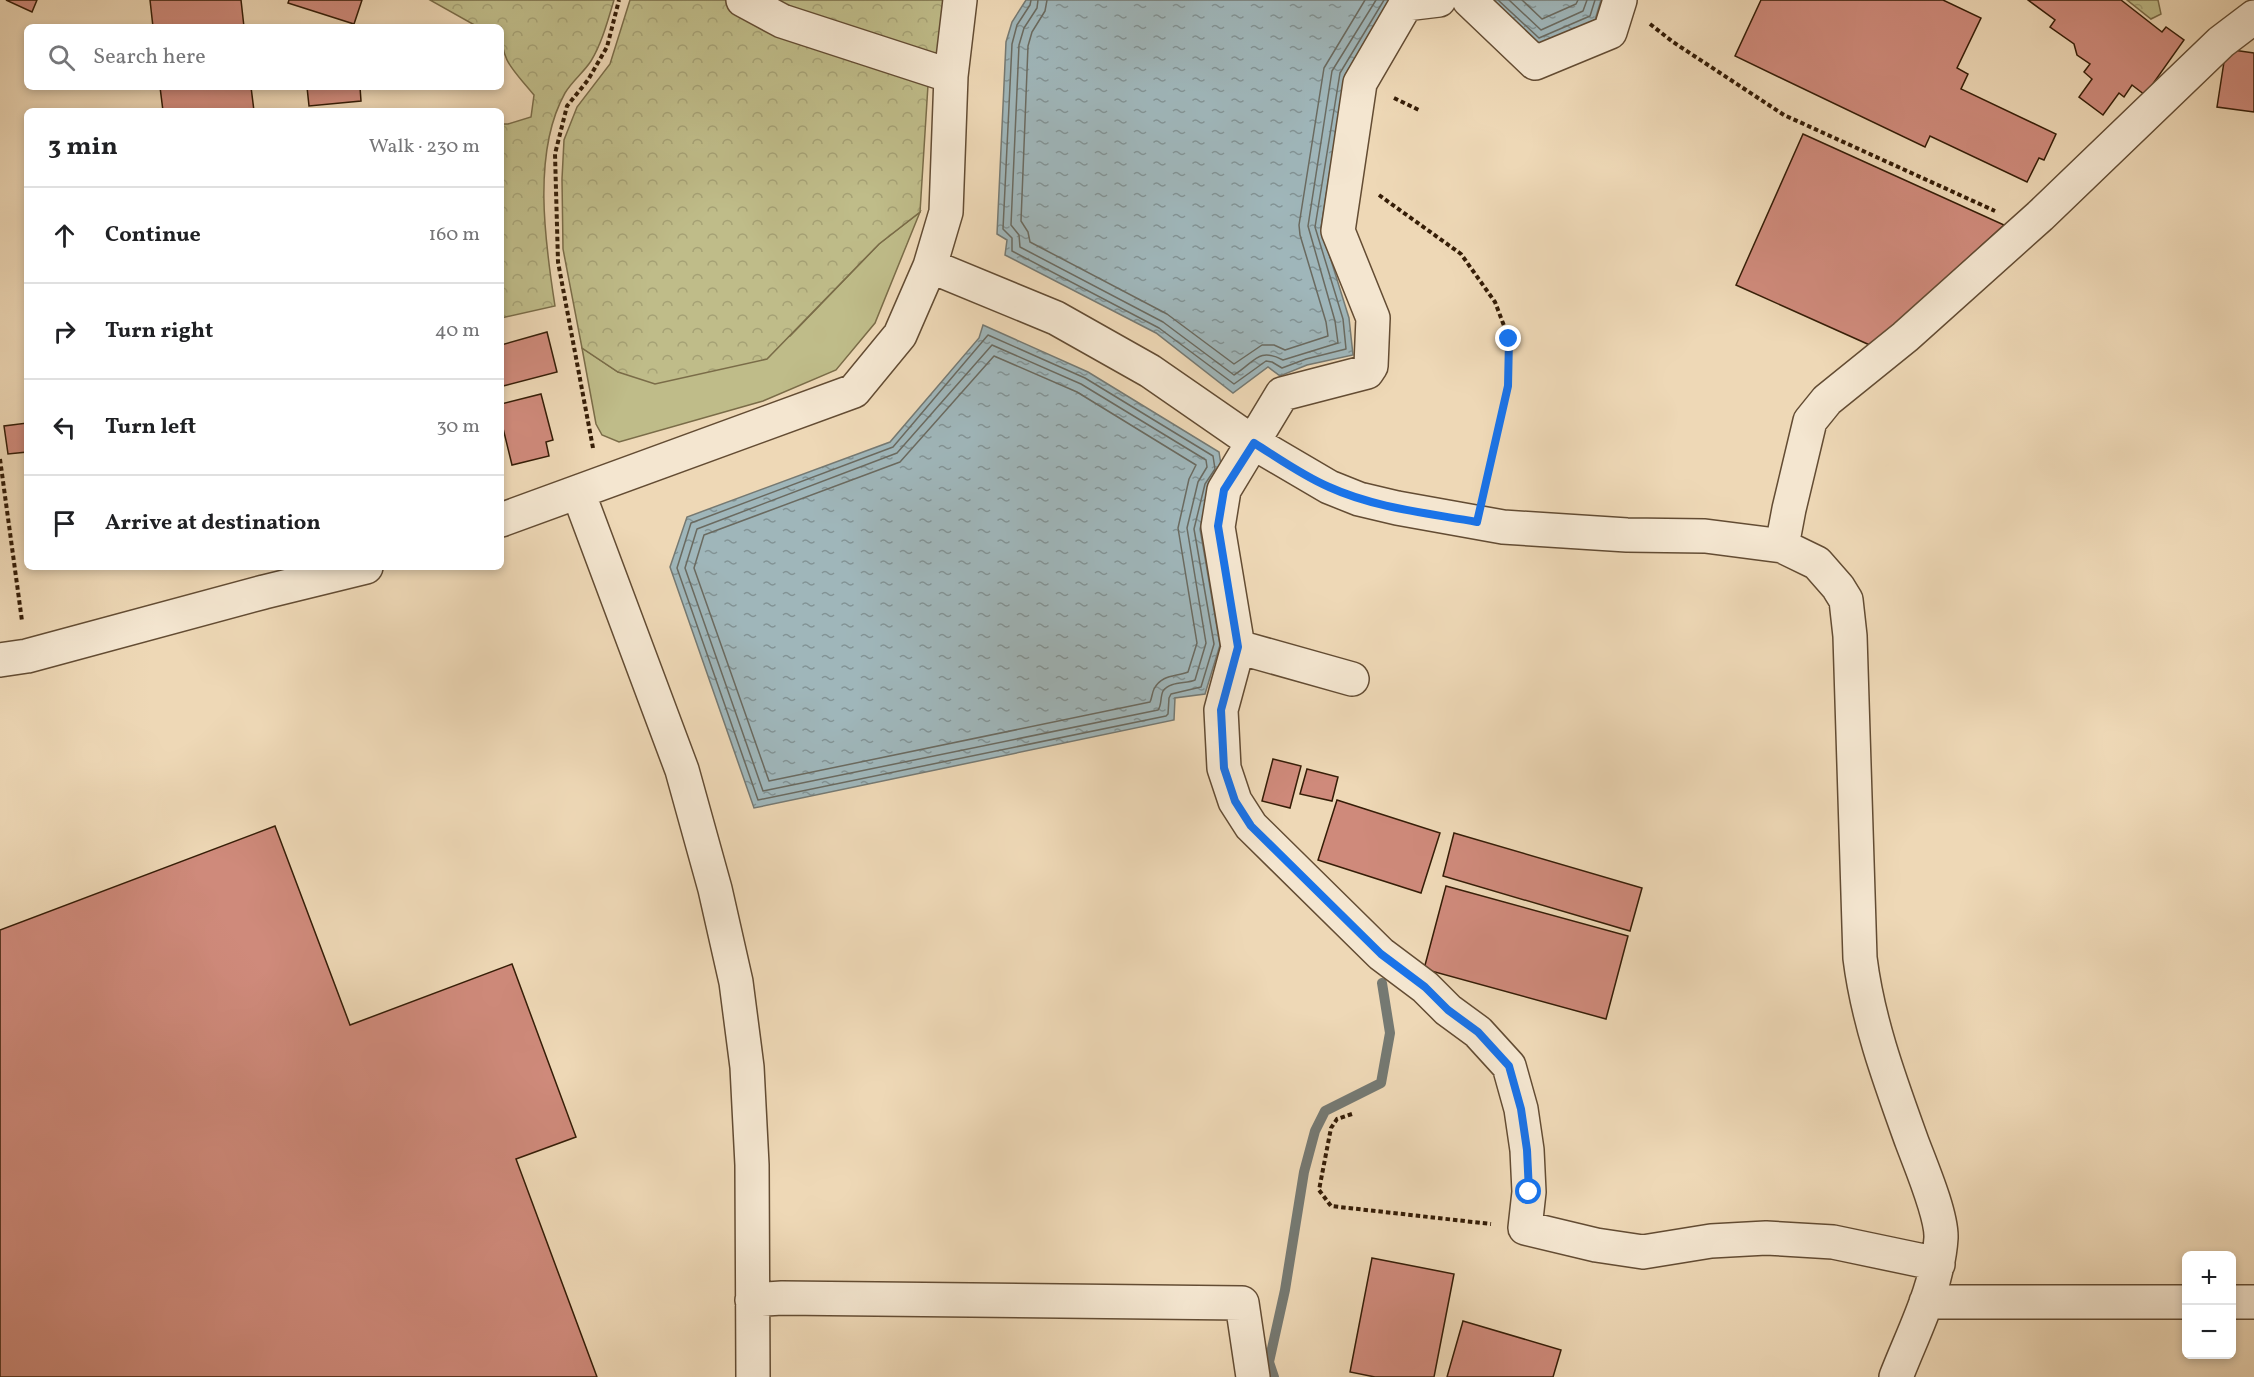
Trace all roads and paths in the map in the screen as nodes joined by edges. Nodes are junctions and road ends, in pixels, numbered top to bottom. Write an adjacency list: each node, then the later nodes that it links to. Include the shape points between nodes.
1 (619, 0): 16 (path, via 607,47 567,106 555,154 558,262)
2 (743, 0): 8 (street, via 782,21)
3 (960, 0): 8 (street)
4 (1439, 0): 14 (street, via 1406,4 1360,83 1338,231 1373,318 1371,366 1367,372 1282,394)
5 (1469, 0): 6 (street, via 1536,63 1610,32)
6 (1631, 8): 12 (path, via 1674,42 1784,115)
7 (2254, 17): 12 (street, via 2221,42)
8 (951, 76): 13 (street, via 946,212)
9 (1392, 98): 10 (path)
10 (1421, 111)
11 (1372, 190): 18 (path, via 1461,254 1495,302 1509,339 1508,386)
12 (2028, 226): 19 (street, via 1905,338 1827,400 1810,421)
13 (930, 266): 14 (street, via 1056,318 1150,371); 16 (street, via 900,335 854,391)
14 (1254, 443): 18 (street, via 1329,487 1359,499); 22 (street, via 1224,490 1218,526)
15 (0, 459): 23 (path)
16 (588, 488): 17 (street); 28 (street, via 681,770 736,982 747,1067 751,1143)
17 (504, 519)
18 (1477, 522): 19 (street, via 1627,535 1706,536)
19 (1782, 546): 27 (street, via 1817,563 1846,600 1860,958 1865,997 1880,1054 1934,1202 1941,1236)
20 (342, 570): 21 (street)
21 (263, 580): 23 (street)
22 (1238, 647): 24 (street); 26 (street, via 1221,710 1224,768 1235,801 1251,826 1381,954 1478,1032 1509,1066 1527,1150 1529,1192)
23 (14, 658)
24 (1352, 679)
25 (1352, 1114): 26 (path, via 1337,1119 1331,1128 1319,1190 1330,1206)
26 (1525, 1228): 27 (street, via 1643,1252 1711,1241 1766,1238 1833,1242)
27 (1938, 1264): 29 (street)
28 (752, 1300): 33 (street); 34 (street, via 1242,1303)
29 (1926, 1302): 30 (street); 35 (street)
30 (2182, 1302)
31 (2236, 1302): 32 (street)
32 (2254, 1302)
33 (753, 1377)
34 (1253, 1377)
35 (1896, 1377)

